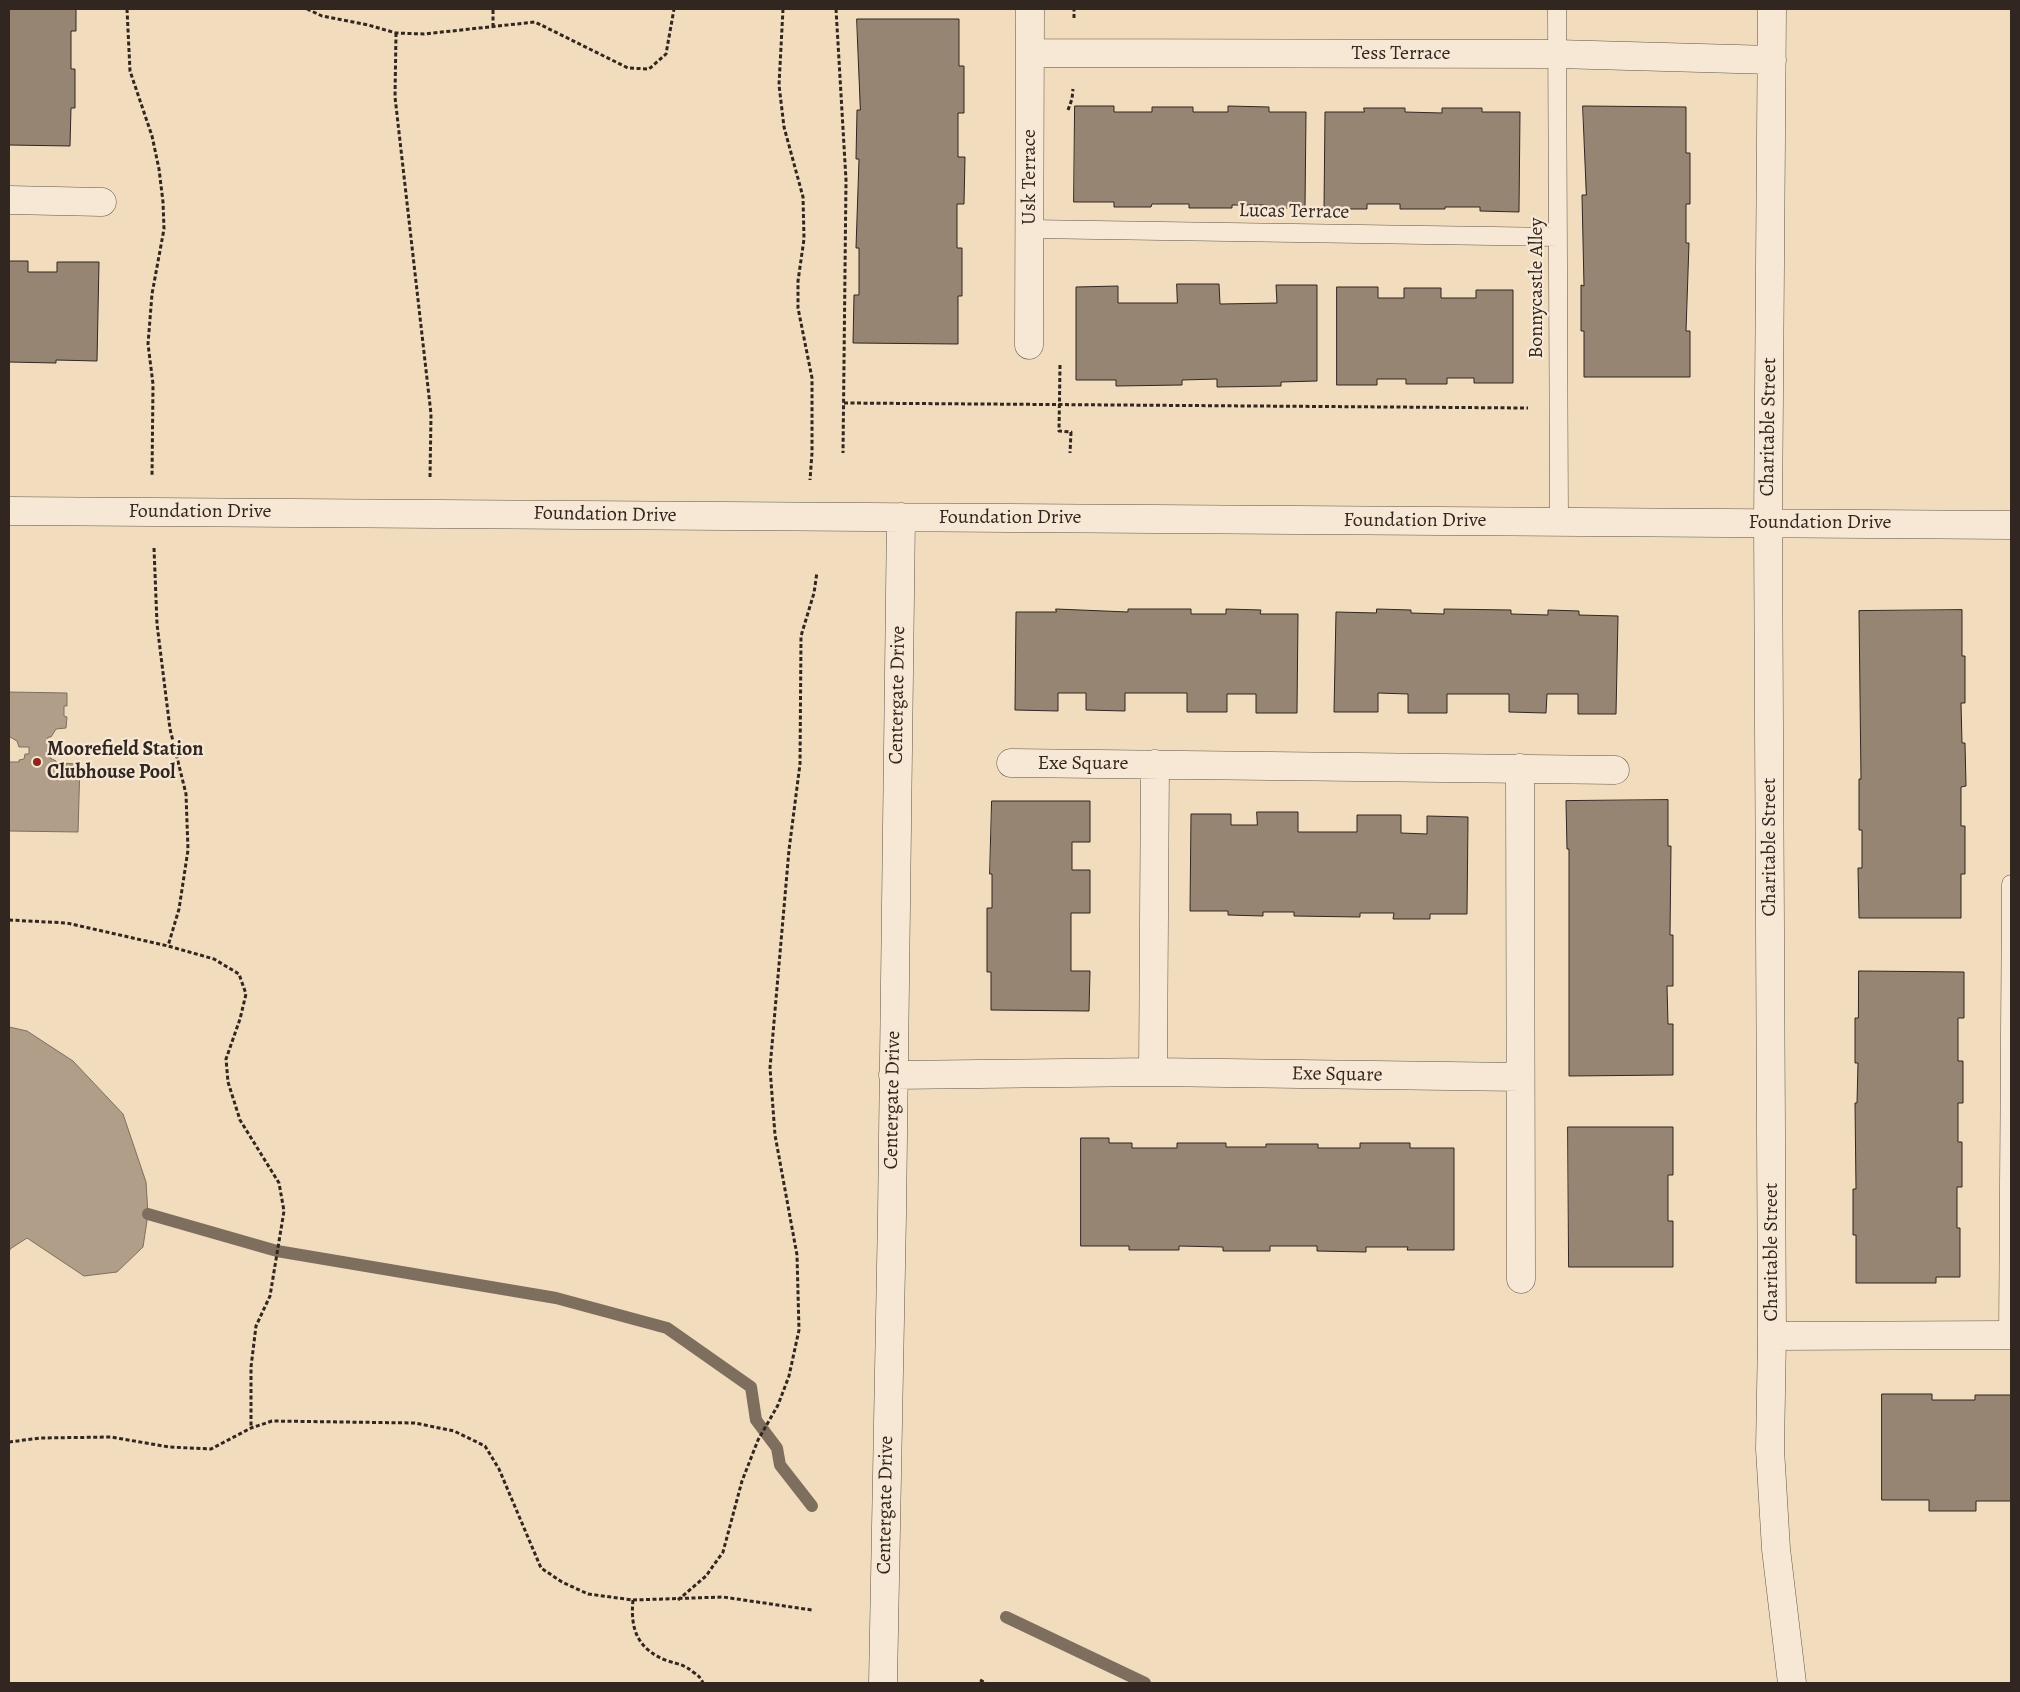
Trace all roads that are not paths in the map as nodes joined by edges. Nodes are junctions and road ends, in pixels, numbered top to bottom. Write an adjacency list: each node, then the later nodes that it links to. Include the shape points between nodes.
1 (1030, 9): 4 (street, Usk Terrace)
2 (1557, 9): 5 (lane, Bonnycastle Alley)
3 (1772, 9): 6 (street, Charitable Street)
4 (1030, 53): 5 (street, Tess Terrace); 9 (street, Usk Terrace)
5 (1557, 54): 6 (street, Tess Terrace); 10 (lane, Bonnycastle Alley)
6 (1772, 60): 15 (street, Charitable Street)
7 (9, 200): 8 (street)
8 (102, 202)
9 (1030, 229): 10 (lane, Lucas Terrace); 11 (street, Usk Terrace)
10 (1558, 237): 14 (lane, Bonnycastle Alley)
11 (1029, 345)
12 (9, 511): 13 (street, Foundation Drive)
13 (901, 517): 14 (street, Foundation Drive); 24 (street, Centergate Drive)
14 (1559, 522): 15 (street, Foundation Drive)
15 (1768, 522): 16 (street, Foundation Drive); 29 (street, Charitable Street)
16 (2011, 525)
17 (1011, 763): 18 (street, Exe Square)
18 (1155, 764): 19 (street, Exe Square); 23 (street, Exe Square)
19 (1520, 768): 20 (street, Exe Square); 25 (street)
20 (1615, 770)
21 (2011, 884): 22 (lane)
22 (2011, 963): 26 (lane)
23 (1153, 1072): 24 (street, Exe Square); 25 (street, Exe Square)
24 (893, 1075): 30 (street, Centergate Drive)
25 (1520, 1077): 27 (street)
26 (2010, 1147): 28 (lane)
27 (1521, 1279)
28 (2010, 1335): 29 (street)
29 (1772, 1336): 31 (street, Charitable Street, via 1770,1449 1776,1549)
30 (882, 1683)
31 (1792, 1683)

